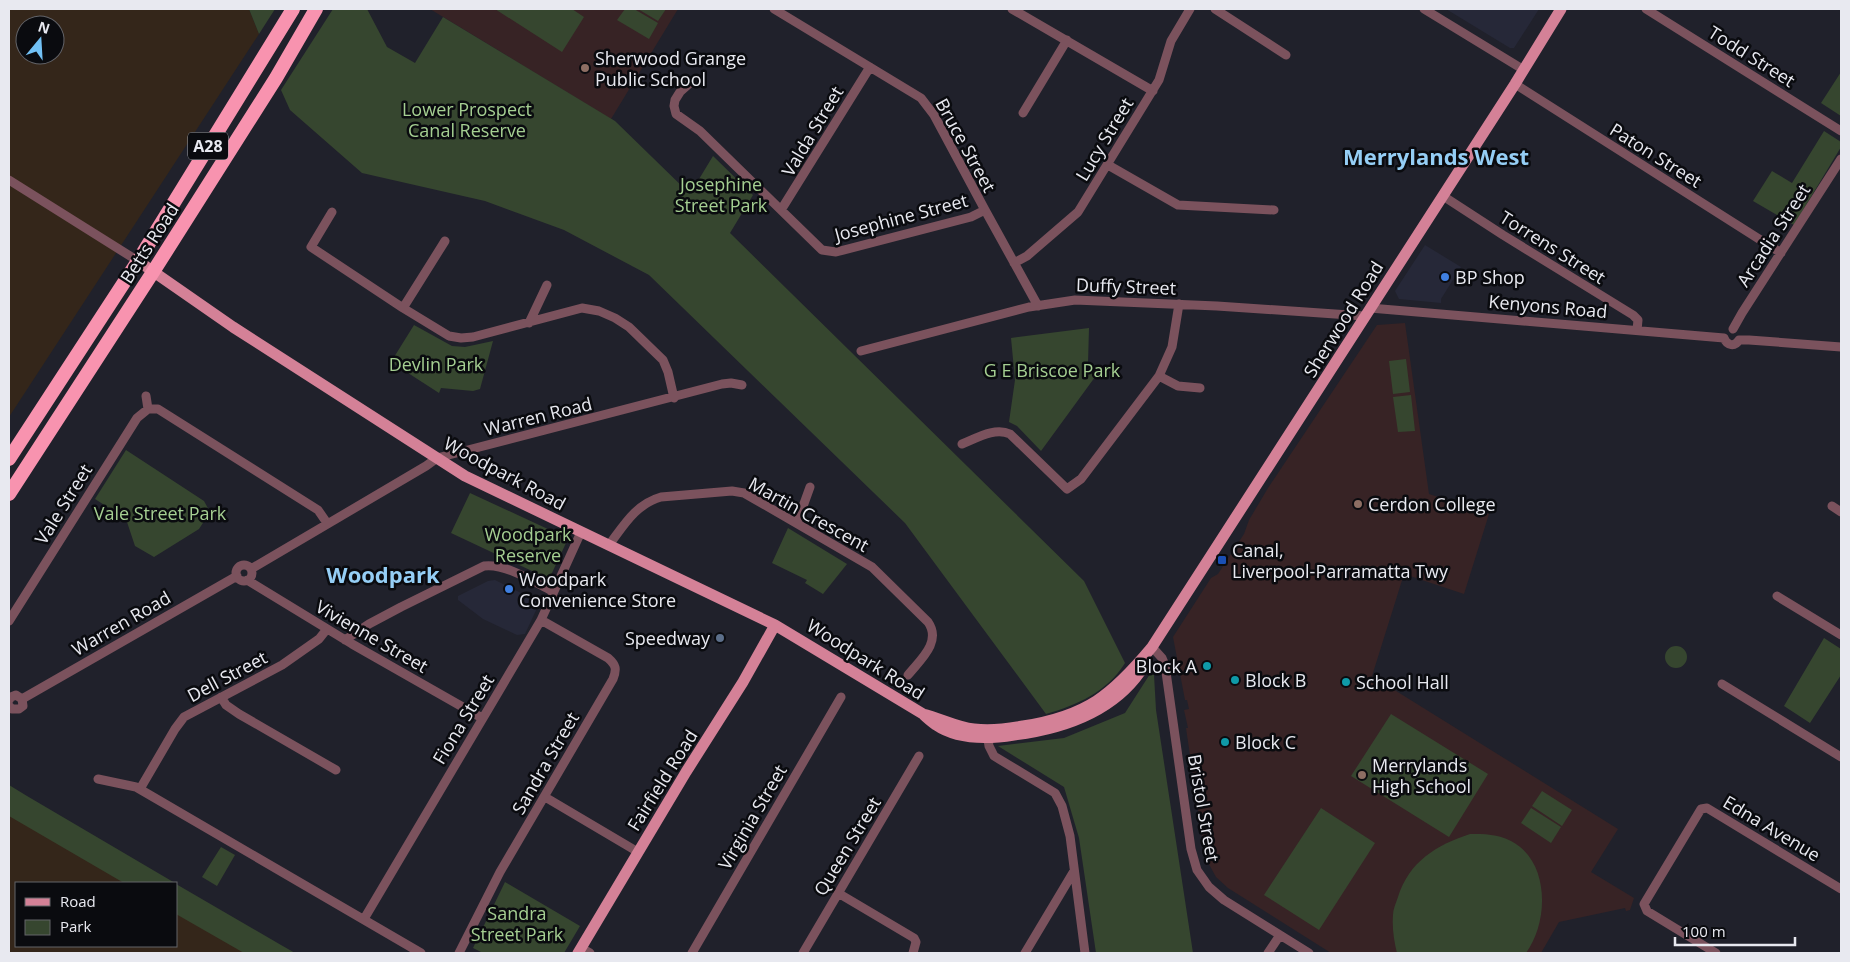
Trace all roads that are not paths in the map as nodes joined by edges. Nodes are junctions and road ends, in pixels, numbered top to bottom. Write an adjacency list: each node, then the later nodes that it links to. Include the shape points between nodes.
1 (293, 9): 29 (highway, Betts Road / A28)
2 (774, 9): 12 (street, Bruce Street)
3 (1012, 9): 10 (street)
4 (1190, 9): 16 (street, Lucy Street, via 1171,41 1161,76)
5 (1215, 9): 11 (street)
6 (1424, 9): 13 (street)
7 (1561, 9): 13 (main road, Sherwood Road)
8 (1646, 9): 18 (street, Todd Street)
9 (316, 10): 31 (highway, Betts Road / A28)
10 (1067, 40): 16 (street); 17 (street)
11 (1286, 54)
12 (870, 67): 23 (street, Valda Street); 24 (street, Bruce Street, via 926,103)
13 (1524, 70): 15 (main road, Sherwood Road)
14 (689, 84): 23 (street, Josephine Street, via 675,100 676,114 700,132)
15 (1515, 84): 22 (main road, Sherwood Road); 28 (street, Paton Street)
16 (1153, 90): 20 (street, Lucy Street)
17 (1023, 113)
18 (1841, 131)
19 (1841, 159): 28 (street, Arcadia Street)
20 (1108, 165): 25 (street, via 1178,205); 30 (street, Lucy Street, via 1078,212 1027,256)
21 (9, 180): 29 (street, Woodpark Road)
22 (1443, 196): 36 (main road, Sherwood Road); 39 (street, Torrens Street, via 1633,315 1638,320)
23 (781, 210): 24 (street, Josephine Street, via 819,247 836,252 971,217)
24 (985, 210): 30 (street, Bruce Street)
25 (1274, 210)
26 (332, 212): 35 (street, via 311,247)
27 (445, 240): 35 (street)
28 (1780, 253): 38 (street, Arcadia Street)
29 (138, 261): 31 (main road, Woodpark Road); 52 (highway, Betts Road / A28)
30 (1014, 263): 34 (street, Bruce Street)
31 (153, 272): 51 (main road, Woodpark Road); 54 (highway, Betts Road / A28)
32 (547, 285): 37 (street)
33 (1179, 304): 34 (street, Duffy Street, via 1081,299); 36 (street, Duffy Street); 44 (street, via 1172,347)
34 (1038, 306): 43 (street, Duffy Street)
35 (403, 308): 37 (street, via 450,336 461,338)
36 (1367, 312): 39 (street, Kenyons Road); 72 (main road, Sherwood Road)
37 (528, 322): 48 (street, via 582,308 615,318 663,360)
38 (1733, 329): 40 (street, via 1727,331); 41 (street, via 1739,333)
39 (1637, 330): 40 (street, Kenyons Road)
40 (1724, 338): 41 (street, via 1731,345)
41 (1739, 340): 42 (street)
42 (1841, 347)
43 (861, 351)
44 (1160, 376): 46 (street, via 1178,386); 50 (street, via 1081,479 1067,489 1006,432 990,433)
45 (742, 385): 48 (street, Warren Road, via 727,384)
46 (1200, 388)
47 (146, 396): 49 (street)
48 (674, 398): 51 (street, Warren Road)
49 (148, 409): 58 (street, via 158,409 318,510); 67 (street, Vale Street, via 137,418)
50 (962, 444)
51 (437, 458): 58 (street, Warren Road); 59 (main road, Woodpark Road, via 472,479)
52 (9, 459)
53 (810, 487): 57 (street)
54 (9, 494)
55 (1832, 506): 56 (street)
56 (1841, 512)
57 (796, 522): 60 (street, Martin Crescent, via 739,491 661,497 639,508); 73 (street, Martin Crescent, via 872,567 928,622 933,632 931,645)
58 (327, 523): 61 (street, Warren Road)
59 (581, 532): 60 (main road, Woodpark Road); 64 (street, Fiona Street)
60 (609, 545): 68 (main road, Woodpark Road)
61 (251, 569): 62 (street, via 240,566); 63 (street)
62 (237, 576): 63 (street); 78 (street, Warren Road)
63 (247, 580): 69 (street, Vivienne Street)
64 (552, 592): 66 (street, Fiona Street); 71 (street, via 506,569 484,566 369,624)
65 (1777, 596): 70 (street)
66 (541, 620): 80 (street, Fiona Street); 87 (street, Sandra Street, via 608,658 616,667 613,678)
67 (9, 621)
68 (775, 624): 81 (main road, Woodpark Road, via 923,714); 88 (main road, Fairfield Road)
69 (327, 629): 71 (street, Vivienne Street); 76 (street, Dell Street, via 319,639 282,665)
70 (1841, 635)
71 (345, 640): 80 (street, Vivienne Street)
72 (1152, 647): 81 (main road, Sherwood Road, via 1143,668 1120,694 1093,708); 93 (street, Bristol Street, via 1165,665 1197,870 1209,888 1224,900)
73 (908, 675)
74 (1722, 684): 83 (street)
75 (10, 695): 78 (street)
76 (221, 697): 84 (street, via 239,714); 86 (street, Dell Street, via 180,721)
77 (841, 697): 97 (street, Virginia Street)
78 (22, 699): 79 (street, Warren Road, via 19,709)
79 (9, 706)
80 (482, 718): 92 (street, Fiona Street)
81 (987, 734): 89 (street, via 994,756 1054,793 1062,806 1070,836)
82 (919, 756): 91 (street, Queen Street)
83 (1841, 757)
84 (336, 770)
85 (98, 778): 86 (street)
86 (140, 789): 92 (street)
87 (545, 797): 88 (street); 96 (street, Sandra Street, via 500,872)
88 (638, 852): 94 (main road, Fairfield Road)
89 (1074, 871): 100 (street); 101 (street)
90 (1841, 889): 104 (street, Edna Avenue, via 1708,808 1701,808 1644,904 1647,911)
91 (838, 892): 98 (street, Queen Street); 99 (street, via 914,938)
92 (364, 919): 95 (street)
93 (1280, 935): 102 (street); 103 (street, Bristol Street)
94 (583, 951)
95 (422, 953)
96 (459, 953)
97 (692, 953)
98 (803, 953)
99 (913, 953)
100 (1025, 953)
101 (1085, 953)
102 (1268, 953)
103 (1309, 953)
104 (1716, 953)

